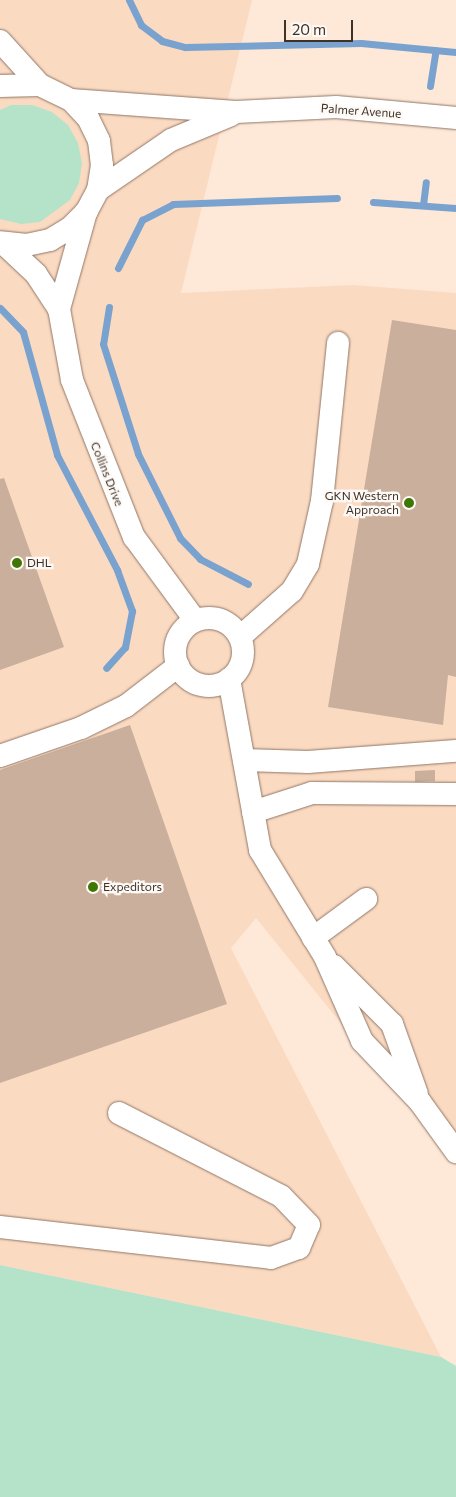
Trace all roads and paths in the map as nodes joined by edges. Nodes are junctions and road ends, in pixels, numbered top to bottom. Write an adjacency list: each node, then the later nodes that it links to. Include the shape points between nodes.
1 (0, 41): 2 (street)
2 (40, 85): 3 (street); 4 (street)
3 (0, 86)
4 (72, 100): 5 (street, Palmer Avenue); 7 (street, via 88,118 99,141 102,165)
5 (236, 112): 6 (street, Palmer Avenue, via 336,107); 7 (street, Palmer Avenue, via 171,140)
6 (456, 118)
7 (98, 190): 8 (street)
8 (86, 211): 9 (street, via 70,228 50,240 27,245); 10 (street, Collins Drive)
9 (2, 242): 10 (street, Collins Drive, via 36,274)
10 (58, 309): 12 (street, Collins Drive, via 72,380 126,520 162,579)
11 (338, 343): 13 (street, via 322,501 308,564 292,591)
12 (196, 620): 13 (street, via 223,621); 14 (street, via 179,635 175,648)
13 (240, 637): 15 (street, via 243,658)
14 (178, 666): 15 (street, via 184,676 202,685); 17 (street, via 126,706 81,728)
15 (230, 679): 18 (street)
16 (456, 751): 18 (street, via 308,762)
17 (0, 756)
18 (244, 760): 20 (street)
19 (456, 794): 20 (street, via 312,793)
20 (253, 812): 22 (street, via 260,850)
21 (366, 899): 22 (street)
22 (313, 938): 23 (street)
23 (325, 957): 24 (street, via 362,1041); 24 (street, via 392,1024)
24 (420, 1102): 26 (street)
25 (119, 1113): 27 (street, via 282,1196 309,1225 299,1248 270,1258)
26 (456, 1152)
27 (0, 1227)

